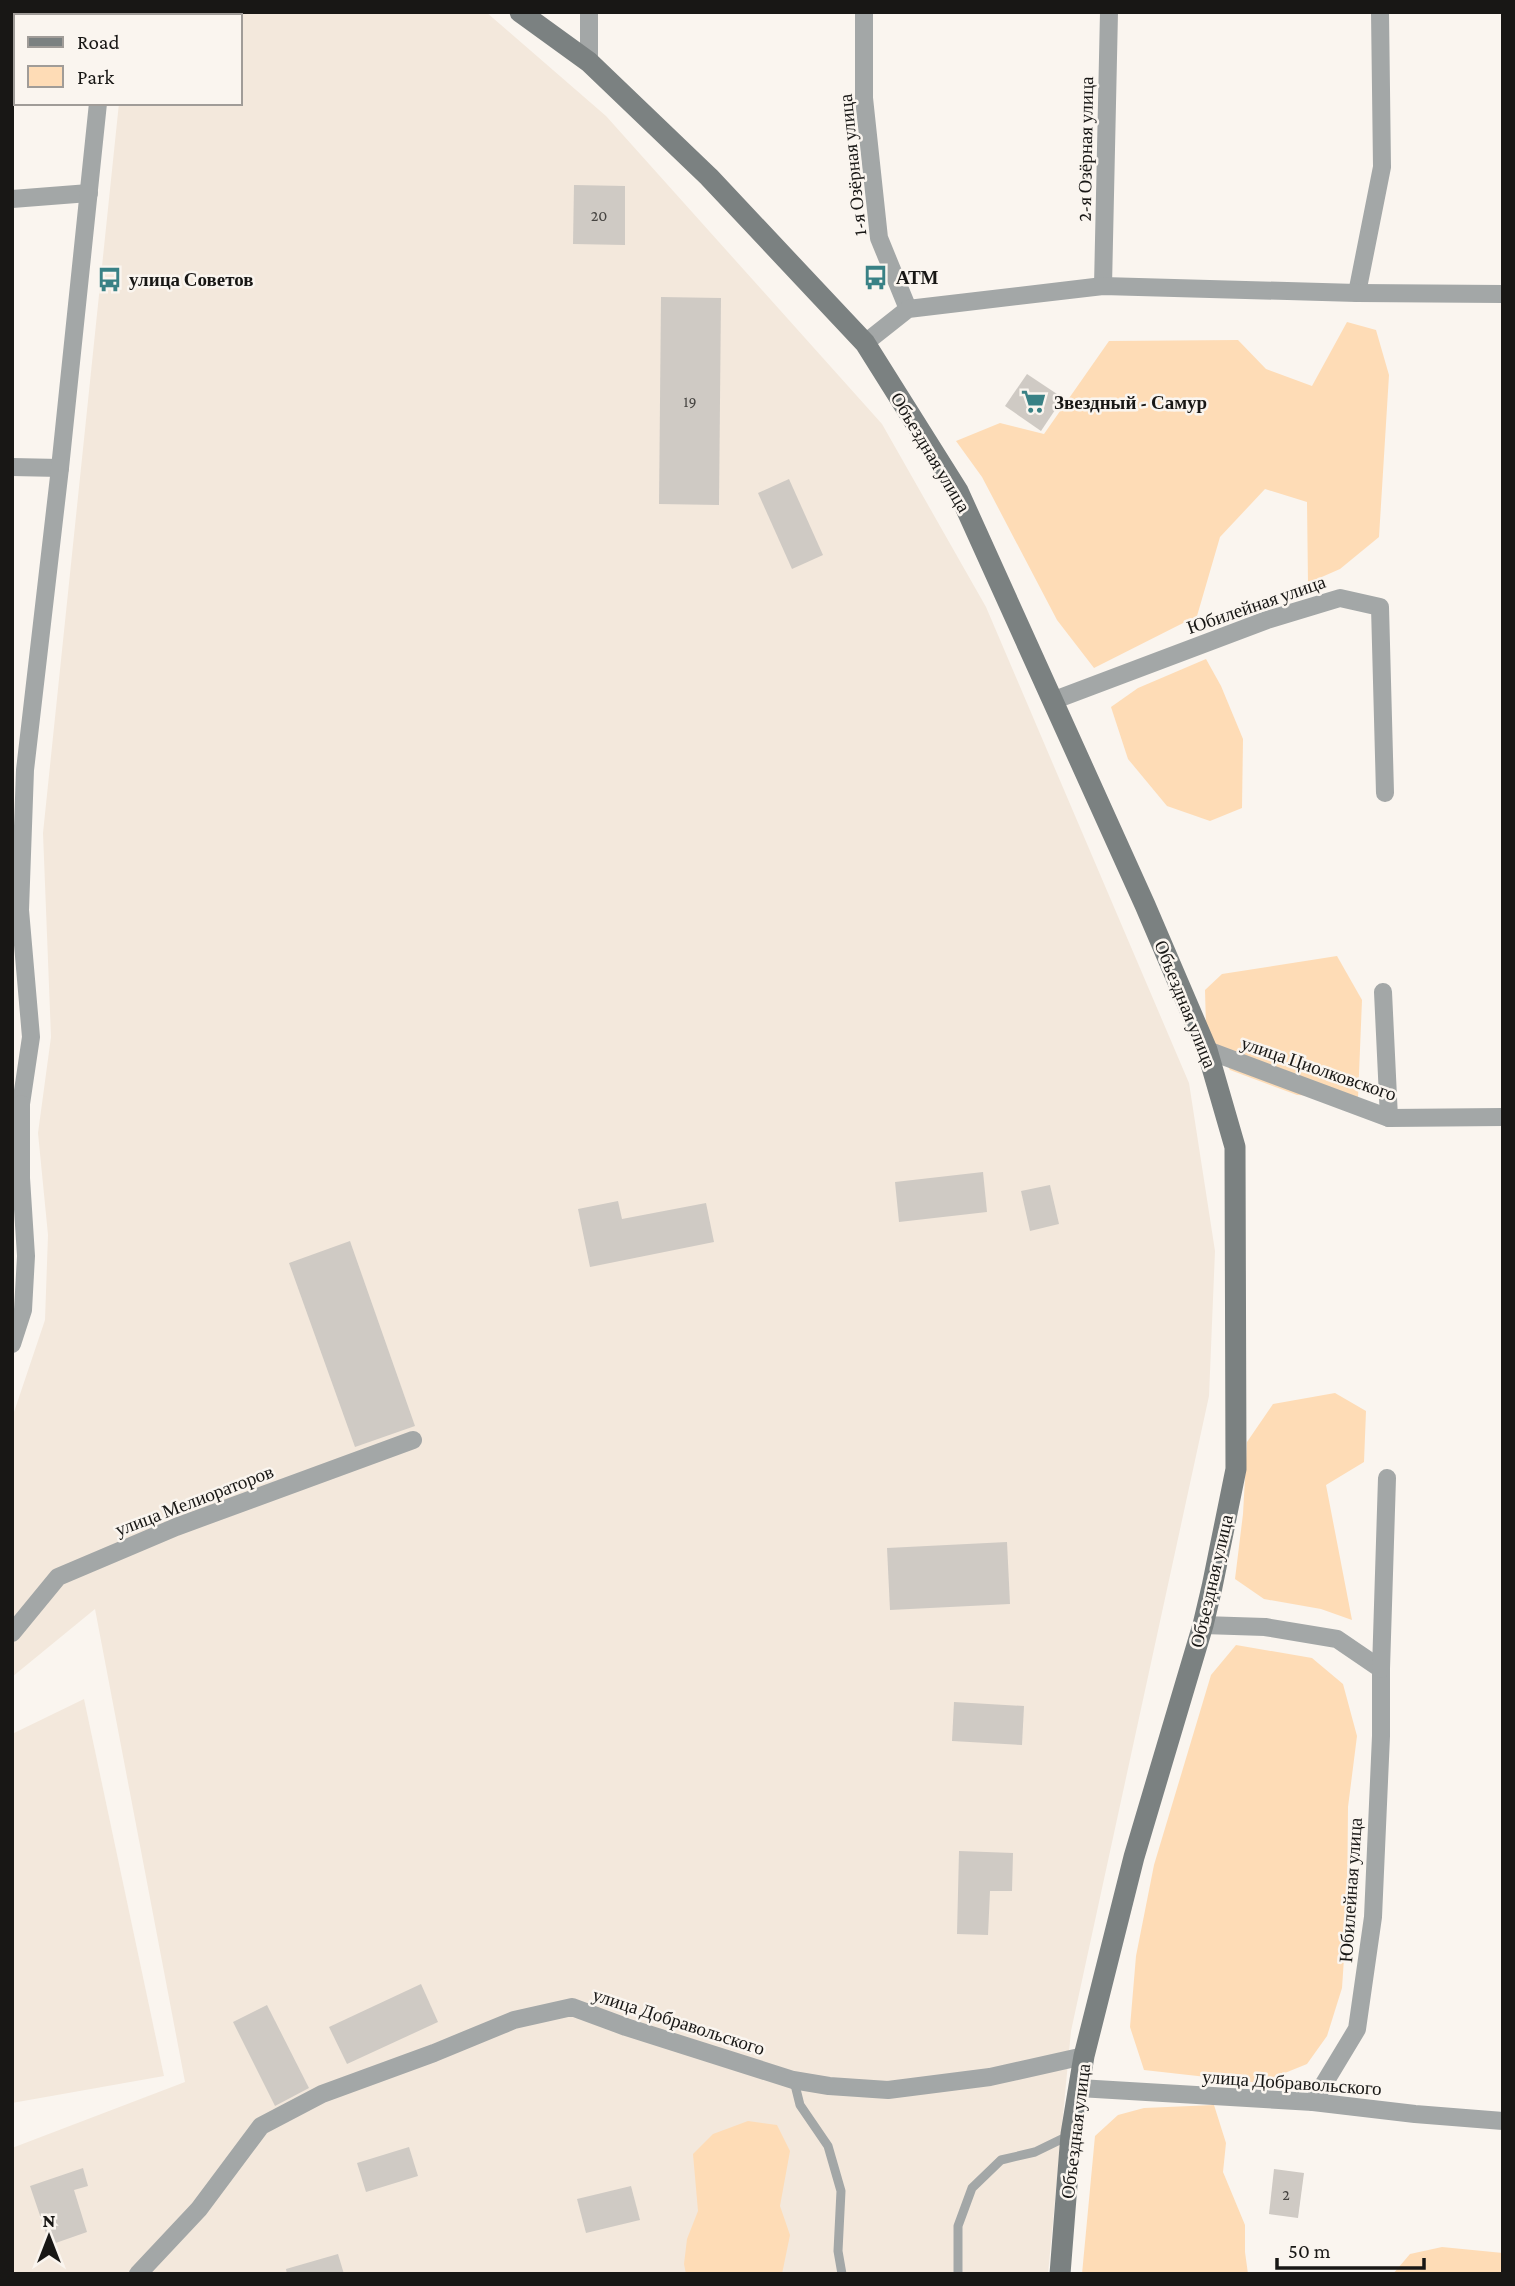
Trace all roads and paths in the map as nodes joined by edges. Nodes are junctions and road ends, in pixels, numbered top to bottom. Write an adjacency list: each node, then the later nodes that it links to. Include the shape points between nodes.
1 (520, 12): 6 (main road, Объездная улица)
2 (589, 12): 6 (street)
3 (864, 12): 13 (street, 1-я Озёрная улица, via 864,98 879,238)
4 (1109, 12): 10 (street, 2-я Озёрная улица)
5 (1380, 12): 11 (street, via 1382,167)
6 (589, 62): 14 (main road, Объездная улица, via 709,177)
7 (98, 105): 8 (street)
8 (89, 193): 9 (street); 16 (street)
9 (12, 199)
10 (1103, 286): 11 (street); 13 (street)
11 (1357, 293): 12 (street)
12 (1503, 294)
13 (908, 309): 14 (street)
14 (865, 343): 17 (main road, Объездная улица, via 958,491)
15 (12, 467): 16 (street)
16 (60, 468): 18 (street)
17 (1052, 701): 19 (street, Юбилейная улица, via 1267,620 1340,598 1380,607); 22 (main road, Объездная улица)
18 (19, 768): 20 (street)
19 (1385, 793)
20 (16, 914): 23 (street, via 31,1037)
21 (1383, 992): 25 (street)
22 (1207, 1050): 25 (street, улица Циолковского); 29 (main road, Объездная улица, via 1235,1147 1236,1469)
23 (17, 1110): 26 (street, via 26,1256 23,1310)
24 (1503, 1117): 25 (street, улица Циолковского)
25 (1389, 1118)
26 (12, 1344)
27 (413, 1440): 30 (street, улица Мелиораторов, via 176,1527 58,1577)
28 (1387, 1478): 31 (street, Юбилейная улица)
29 (1203, 1625): 31 (street, via 1265,1627 1337,1639); 32 (main road, Объездная улица, via 1134,1857)
30 (12, 1633)
31 (1381, 1669): 35 (street, Юбилейная улица, via 1373,1917 1357,2029)
32 (1084, 2056): 33 (street, улица Добравольского, via 990,2077 888,2090); 34 (main road, Объездная улица)
33 (793, 2080): 38 (street, улица Добравольского, via 572,2007 514,2020 321,2094 261,2126 199,2209); 39 (lane, via 800,2105 828,2146 841,2191 838,2251)
34 (1079, 2088): 35 (street, улица Добравольского); 37 (main road, Объездная улица)
35 (1313, 2102): 36 (street, улица Добравольского)
36 (1503, 2121)
37 (1072, 2134): 40 (lane, via 1035,2152 1001,2160 972,2188 958,2226); 41 (main road, Объездная улица)
38 (138, 2274)
39 (842, 2274)
40 (958, 2274)
41 (1060, 2274)

